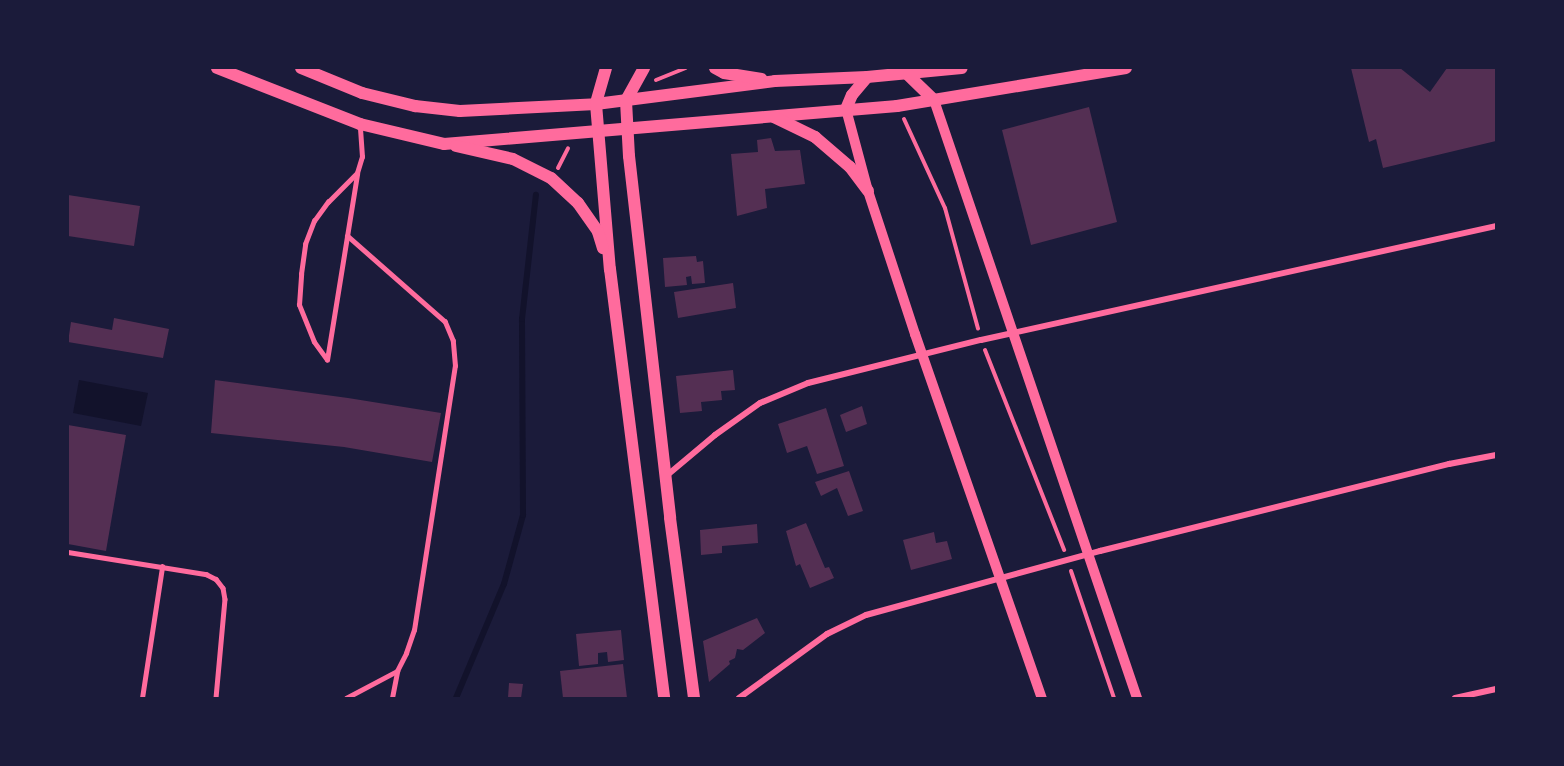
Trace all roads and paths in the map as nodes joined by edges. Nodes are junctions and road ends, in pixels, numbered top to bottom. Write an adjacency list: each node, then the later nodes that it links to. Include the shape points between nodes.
1 (217, 68): 19 (main road)
2 (301, 68): 15 (main road, via 362,93 415,106 460,111)
3 (606, 68): 15 (main road)
4 (644, 68): 14 (main road)
5 (686, 68): 11 (path)
6 (715, 68): 12 (main road)
7 (962, 68): 9 (main road)
8 (1126, 68): 13 (main road)
9 (906, 73): 10 (main road); 13 (main road)
10 (867, 77): 12 (main road); 17 (main road, via 852,94)
11 (653, 81)
12 (775, 81): 14 (main road)
13 (934, 100): 16 (main road); 30 (street)
14 (626, 101): 15 (main road); 20 (main road)
15 (596, 104): 21 (main road)
16 (897, 106): 17 (main road); 31 (path, via 945,208)
17 (846, 109): 18 (main road); 26 (street)
18 (770, 115): 20 (main road); 26 (main road, via 815,137 850,167)
19 (360, 124): 23 (main road); 24 (lane, via 362,158)
20 (627, 128): 21 (main road); 34 (main road)
21 (599, 130): 22 (main road); 29 (main road)
22 (568, 134): 23 (main road); 25 (path, via 568,152)
23 (444, 144): 25 (main road, via 513,159)
24 (357, 173): 28 (lane); 28 (lane, via 314,221 304,254 299,305 314,342 327,360)
25 (551, 178): 29 (main road, via 578,203 598,232)
26 (868, 191): 32 (street)
27 (1497, 226): 30 (street)
28 (347, 236): 40 (lane, via 445,322 453,340 455,366 414,630)
29 (610, 269): 47 (main road)
30 (1012, 334): 31 (street); 36 (street)
31 (981, 340): 32 (street); 37 (path)
32 (923, 356): 34 (street, via 808,383 760,404); 39 (street)
33 (1497, 455): 36 (street)
34 (665, 477): 48 (main road)
35 (68, 552): 38 (lane)
36 (1087, 555): 37 (street); 52 (street)
37 (1068, 561): 39 (street); 51 (path)
38 (162, 567): 43 (lane); 44 (lane, via 206,574 223,588)
39 (1002, 579): 49 (street, via 866,615 827,633); 50 (street)
40 (397, 671): 42 (lane); 46 (lane)
41 (1497, 689): 53 (street)
42 (354, 697): 45 (lane)
43 (142, 699)
44 (216, 699)
45 (346, 699)
46 (392, 699)
47 (664, 699)
48 (694, 699)
49 (739, 699)
50 (1042, 699)
51 (1114, 699)
52 (1137, 699)
53 (1455, 699)

